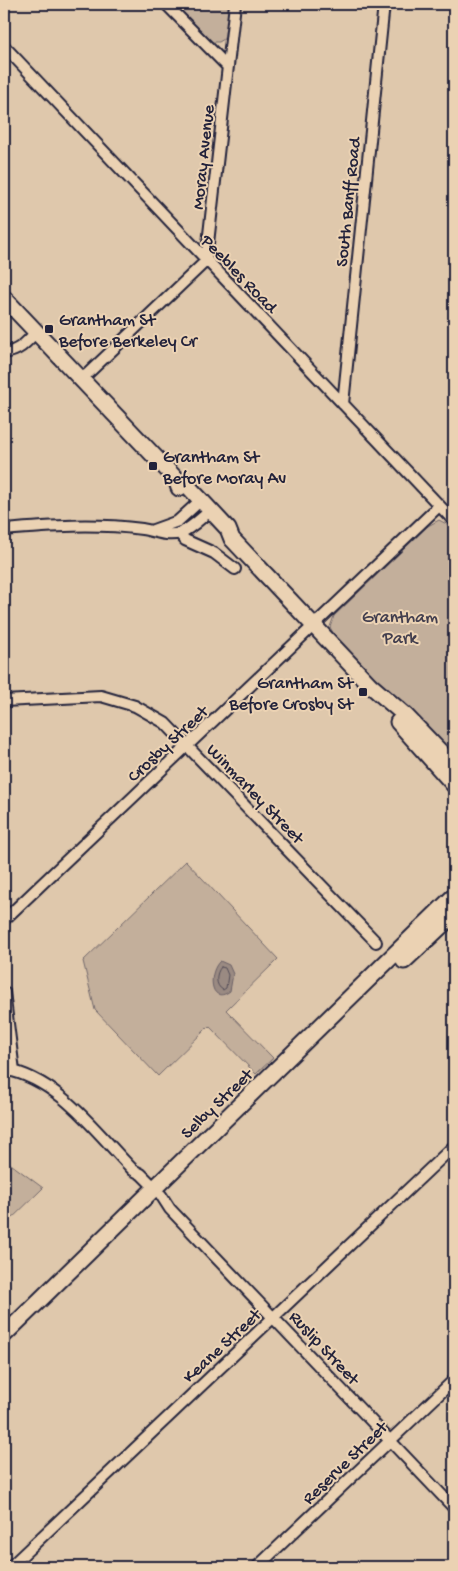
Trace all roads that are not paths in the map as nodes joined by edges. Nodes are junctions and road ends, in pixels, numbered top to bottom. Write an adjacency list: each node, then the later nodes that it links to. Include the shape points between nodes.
1 (166, 4): 5 (street)
2 (235, 4): 5 (street, Moray Avenue)
3 (384, 4): 11 (street, South Banff Road)
4 (4, 46): 6 (street, Peebles Road)
5 (228, 67): 6 (street, Moray Avenue)
6 (206, 262): 10 (street); 11 (street, Peebles Road)
7 (4, 298): 8 (main road)
8 (36, 332): 9 (street, via 24,346); 10 (main road)
9 (4, 353)
10 (81, 380): 13 (main road, via 176,479 185,483)
11 (343, 404): 12 (street, Peebles Road)
12 (438, 507): 14 (street, Peebles Road); 19 (street, Crosby Street)
13 (203, 508): 16 (street); 17 (street); 19 (main road, via 228,529 232,539)
14 (454, 521)
15 (4, 530): 16 (street, via 90,524)
16 (152, 530): 17 (street, via 166,535)
17 (179, 534): 18 (street)
18 (235, 569)
19 (315, 625): 20 (main road); 22 (street, Crosby Street)
20 (370, 685): 23 (main road, via 406,716); 24 (main road)
21 (4, 701): 22 (street, Winmarley Street, via 100,696 143,710 165,722)
22 (188, 746): 27 (street, Crosby Street); 28 (street, Winmarley Street)
23 (454, 766)
24 (454, 785)
25 (454, 896): 33 (main road, Selby Street)
26 (454, 914): 33 (main road, Selby Street)
27 (4, 920)
28 (376, 942)
29 (4, 992): 31 (street)
30 (4, 1069): 31 (street, Ruslip Street)
31 (14, 1071): 33 (street, Ruslip Street, via 39,1081 63,1098 136,1178)
32 (454, 1146): 34 (street, Keane Street)
33 (156, 1194): 34 (street, Ruslip Street); 35 (main road, Selby Street); 36 (main road, Selby Street)
34 (274, 1317): 38 (street, Ruslip Street); 40 (street, Keane Street)
35 (4, 1335)
36 (4, 1346)
37 (454, 1380): 38 (street, Reserve Street)
38 (390, 1440): 39 (street, Ruslip Street); 41 (street, Reserve Street)
39 (454, 1508)
40 (10, 1567)
41 (257, 1567)

